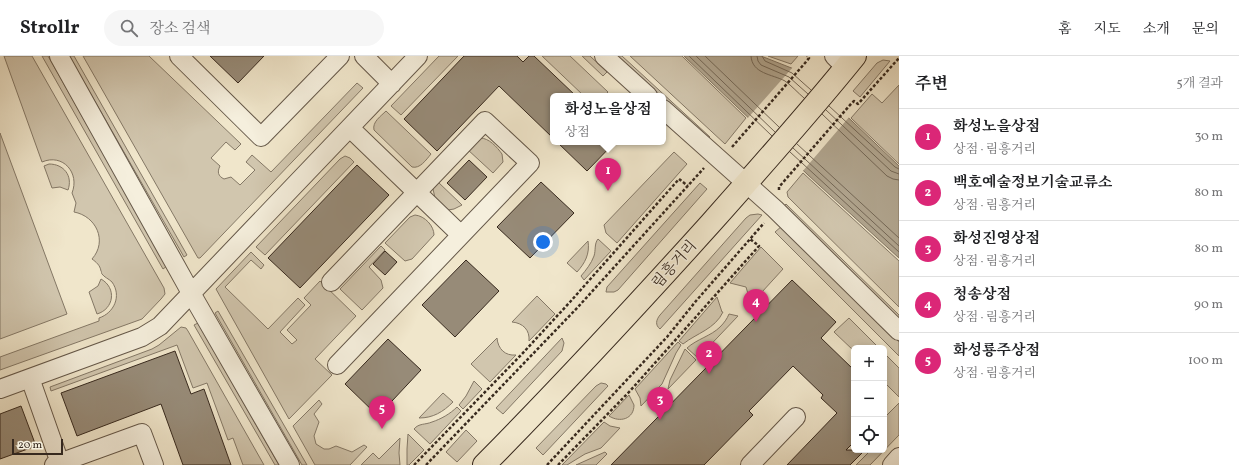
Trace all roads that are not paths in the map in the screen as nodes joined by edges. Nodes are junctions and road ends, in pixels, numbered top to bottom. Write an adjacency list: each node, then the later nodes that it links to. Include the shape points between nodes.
1 (59, 56): 16 (street)
2 (179, 56): 3 (street, via 261,137)
3 (340, 56)
4 (364, 56): 8 (street)
5 (418, 56): 8 (street)
6 (604, 56): 9 (street)
7 (845, 60): 12 (main road, 림흥거리, via 830,87)
8 (392, 84): 11 (street)
9 (645, 93)
10 (666, 112): 12 (street, via 715,156)
11 (350, 128): 13 (street); 16 (street)
12 (753, 176): 17 (street, via 775,209); 26 (main road, 림흥거리, via 629,315)
13 (417, 193): 14 (street); 14 (street, via 485,121 530,163); 15 (street)
14 (461, 235): 18 (street)
15 (331, 282)
16 (191, 293): 19 (street, via 160,326 142,337); 25 (street)
17 (899, 331)
18 (337, 365)
19 (30, 378): 20 (street); 23 (street)
20 (0, 389)
21 (796, 417): 27 (street)
22 (899, 457): 28 (street)
23 (57, 464): 24 (street, via 142,433)
24 (154, 465)
25 (290, 465)
26 (484, 465)
27 (750, 465)
28 (892, 465)

